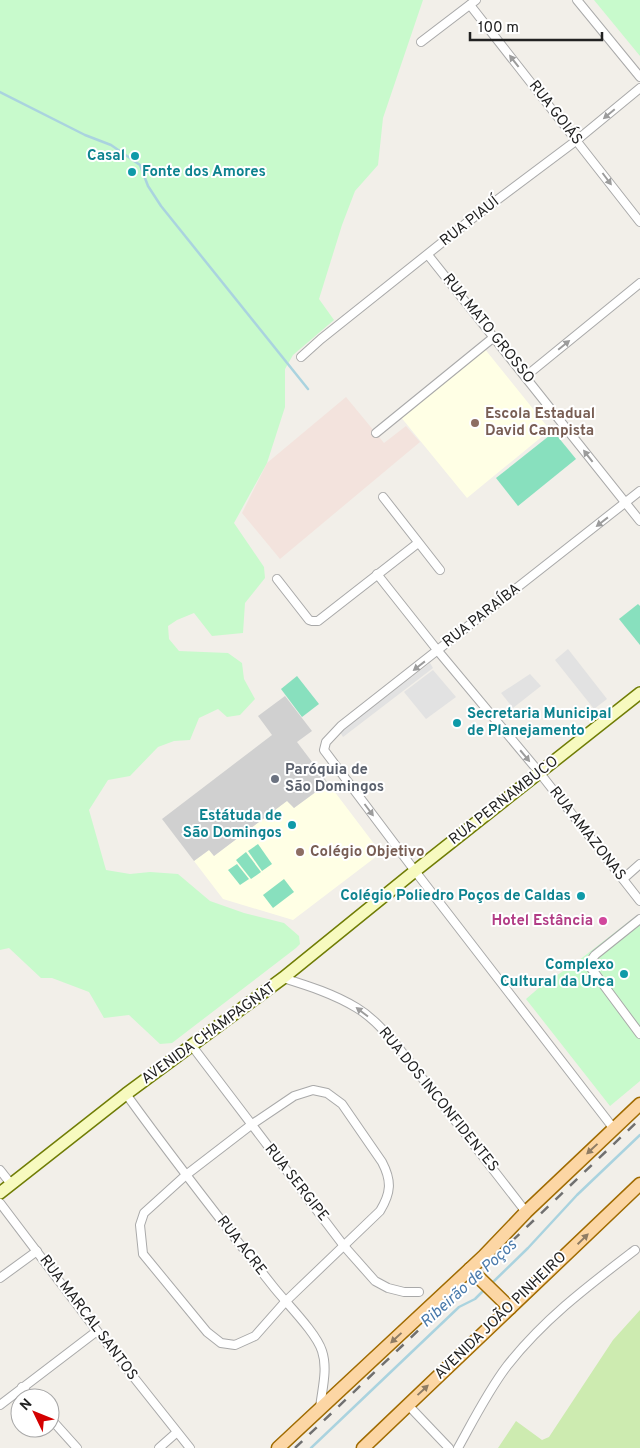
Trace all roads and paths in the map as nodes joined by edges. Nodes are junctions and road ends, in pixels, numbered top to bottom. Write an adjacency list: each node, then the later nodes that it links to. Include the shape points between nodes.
1 (577, 0): 4 (street)
2 (473, 2): 3 (street); 6 (street, RUA GOIÁS, one-way to 2)
3 (421, 42)
4 (640, 77)
5 (640, 88): 6 (street, RUA PIAUÍ, one-way to 6)
6 (577, 140): 7 (street, RUA GOIÁS, one-way to 7); 8 (street, RUA PIAUÍ)
7 (640, 222)
8 (428, 255): 10 (street, RUA MATO GROSSO); 11 (street, RUA PIAUÍ)
9 (640, 283): 12 (street, one-way to 9)
10 (494, 337): 12 (street, RUA MATO GROSSO); 13 (street)
11 (301, 357)
12 (526, 376): 16 (street, RUA MATO GROSSO, one-way to 12)
13 (376, 433)
14 (640, 491): 16 (street, RUA PARAÍBA)
15 (383, 497): 18 (street)
16 (625, 504): 17 (street, RUA MATO GROSSO); 22 (street, RUA PARAÍBA, one-way to 22)
17 (640, 521)
18 (418, 542): 19 (street); 20 (street)
19 (440, 570)
20 (377, 574): 21 (street, via 318,621 312,621); 22 (street, RUA AMAZONAS)
21 (277, 579)
22 (438, 651): 24 (street, RUA AMAZONAS, one-way to 24); 26 (street, RUA PARAÍBA, one-way to 26, via 341,726 326,742 324,750)
23 (640, 693): 24 (street, RUA PERNAMBUCO)
24 (539, 772): 26 (street, RUA PERNAMBUCO); 27 (street, RUA AMAZONAS)
25 (640, 864): 27 (street)
26 (415, 871): 30 (street, AVENIDA CHAMPAGNAT); 36 (street)
27 (623, 879): 28 (street, RUA AMAZONAS)
28 (640, 901)
29 (640, 919): 31 (street, via 589,963)
30 (283, 978): 32 (street, AVENIDA CHAMPAGNAT); 43 (street, RUA DOS INCONFIDENTES, one-way to 30, via 395,1043 375,1022 358,1008 333,995)
31 (640, 1034)
32 (192, 1046): 33 (street, AVENIDA CHAMPAGNAT); 35 (street, RUA SERGIPE)
33 (126, 1094): 38 (street, RUA ACRE); 39 (street, AVENIDA CHAMPAGNAT)
34 (640, 1104): 36 (main road)
35 (251, 1126): 38 (street); 44 (street, RUA SERGIPE); 44 (street, via 304,1092 327,1093 342,1104 382,1162 390,1187 388,1199 380,1211)
36 (614, 1129): 43 (main road, one-way to 43)
37 (0, 1170): 39 (street)
38 (186, 1176): 50 (street, RUA ACRE); 50 (street, via 144,1213 140,1225 143,1254 206,1332 221,1343 235,1345 255,1336)
39 (11, 1184): 41 (street, AVENIDA CHAMPAGNAT)
40 (640, 1184): 51 (main road, AVENIDA JOÃO PINHEIRO, one-way to 40)
41 (0, 1193)
42 (0, 1203): 46 (street, RUA MARCAL SANTOS)
43 (526, 1212): 47 (main road)
44 (344, 1246): 49 (street, RUA SERGIPE, via 375,1281 404,1292); 50 (street)
45 (635, 1250): 67 (street, via 576,1294 532,1337 507,1366)
46 (37, 1251): 48 (street); 52 (street, RUA MARCAL SANTOS)
47 (473, 1272): 51 (main road); 55 (main road, one-way to 55)
48 (0, 1278)
49 (419, 1292)
50 (285, 1302): 53 (street, RUA ACRE, via 319,1344 325,1366)
51 (510, 1308): 57 (main road, AVENIDA JOÃO PINHEIRO, one-way to 51)
52 (97, 1331): 54 (street); 60 (street, RUA MARCAL SANTOS)
53 (324, 1381): 55 (street); 58 (street, RUA ACRE)
54 (22, 1387): 56 (street)
55 (334, 1395): 58 (main road)
56 (0, 1405)
57 (408, 1405): 65 (main road, AVENIDA JOÃO PINHEIRO); 66 (street)
58 (320, 1409): 64 (main road)
59 (60, 1429): 61 (street)
60 (176, 1433): 62 (street); 63 (street, RUA MARCAL SANTOS)
61 (77, 1448)
62 (159, 1448)
63 (190, 1448)
64 (278, 1448)
65 (363, 1448)
66 (448, 1448)
67 (458, 1448)

